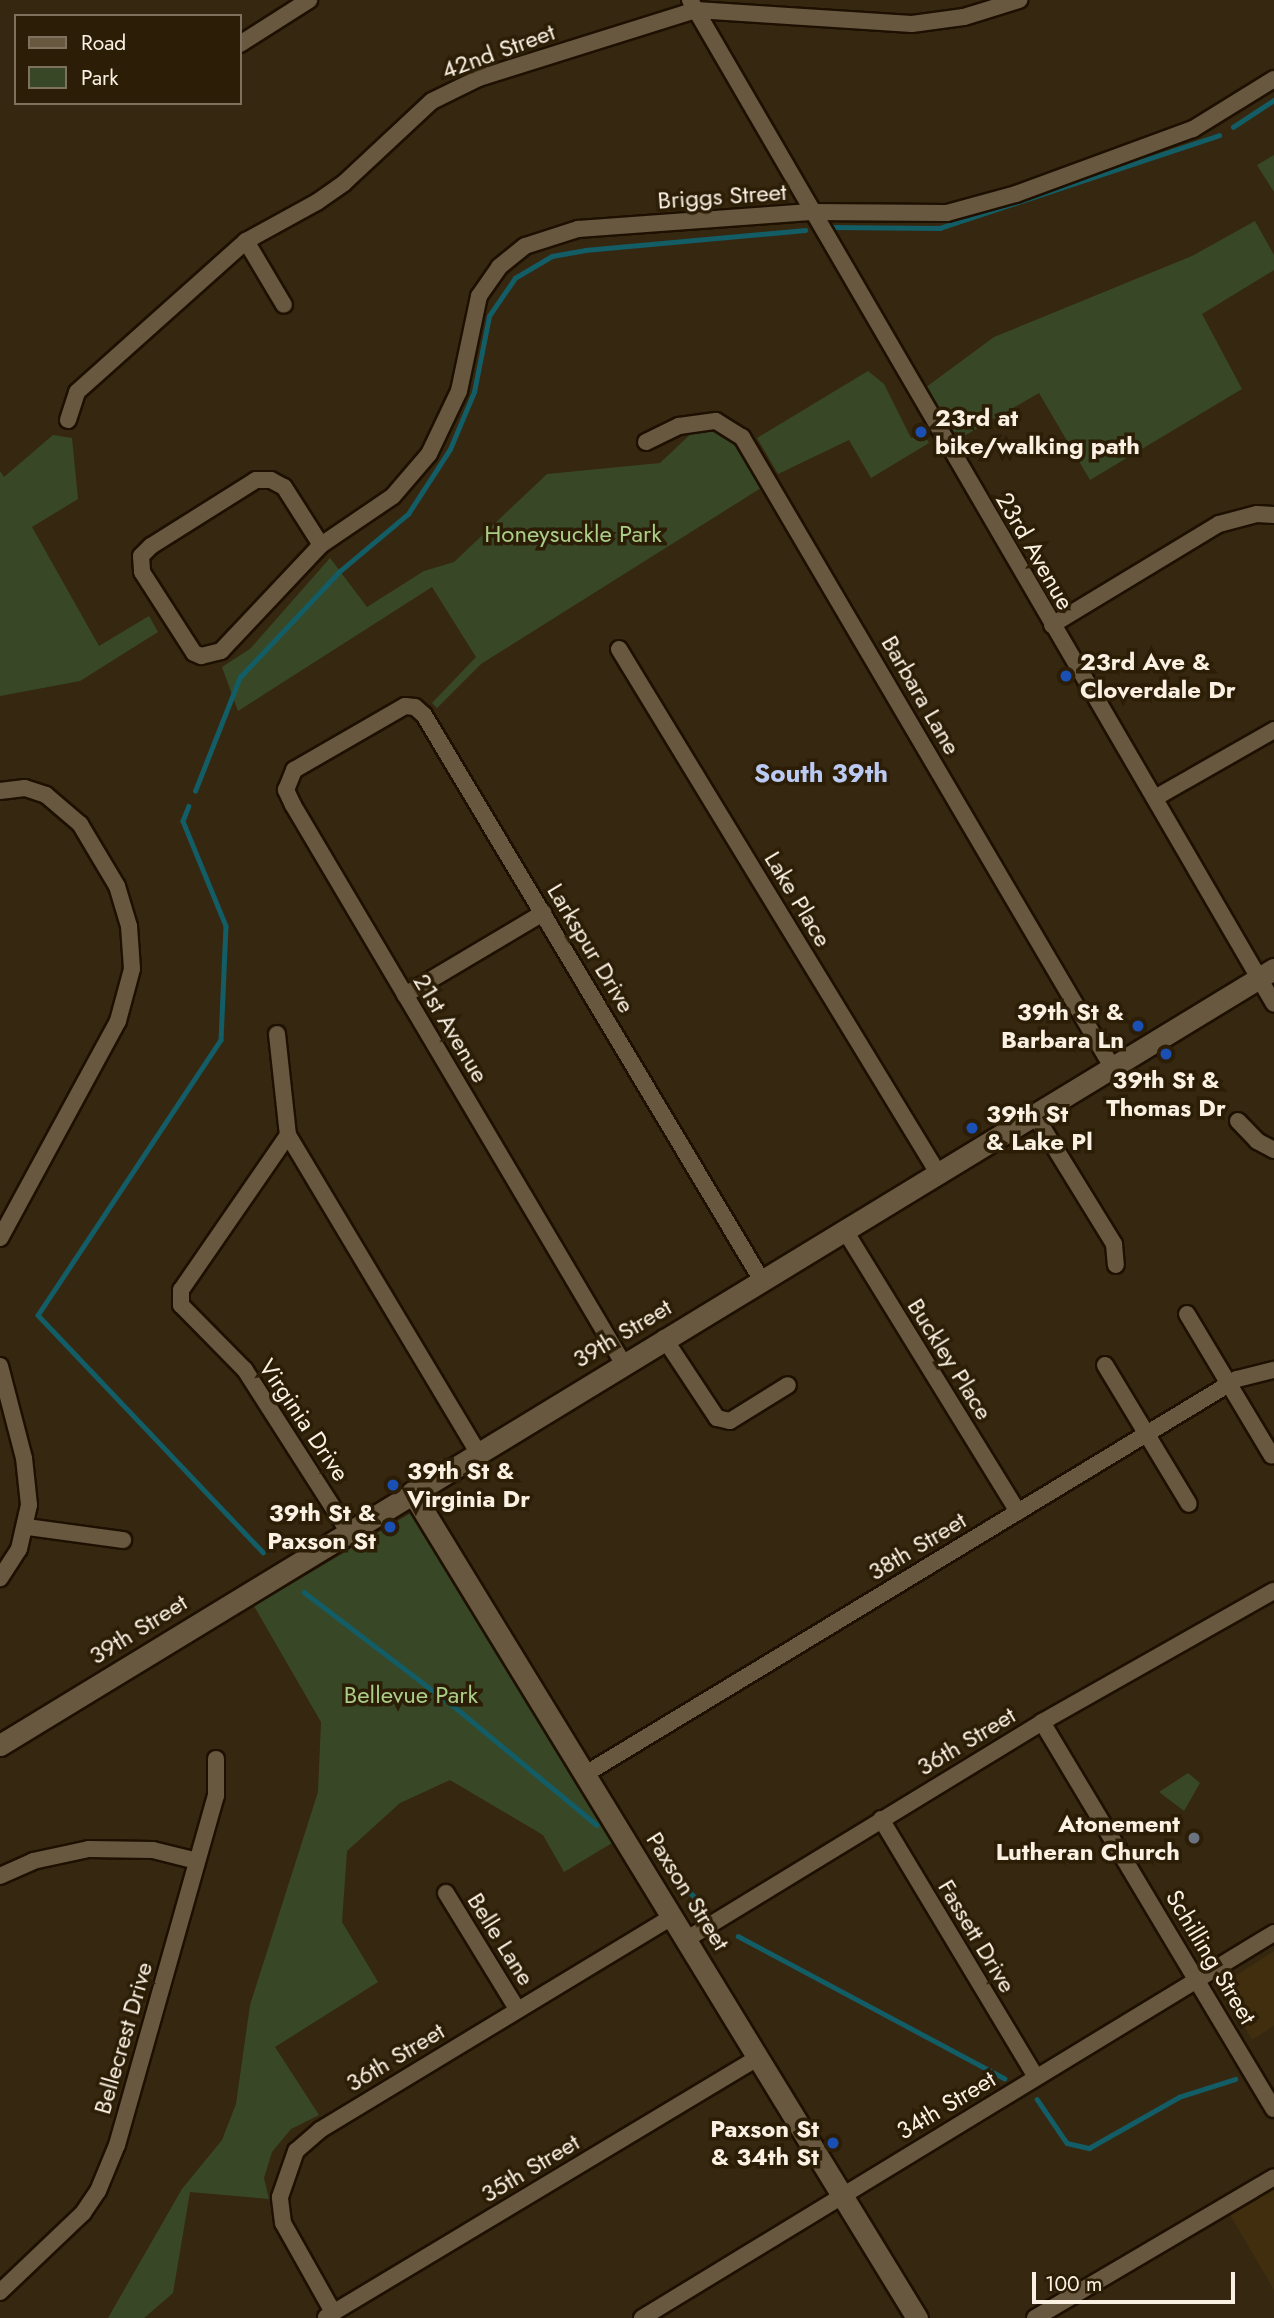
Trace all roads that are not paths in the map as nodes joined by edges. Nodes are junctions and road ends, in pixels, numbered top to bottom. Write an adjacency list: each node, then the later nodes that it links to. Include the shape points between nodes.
1 (309, 0): 4 (street)
2 (1018, 0): 3 (street, 42nd Street, via 964,17 912,24)
3 (693, 5): 6 (street, 23rd Avenue); 7 (street, 42nd Street, via 479,78 432,101 344,183)
4 (242, 43)
5 (1274, 79): 6 (street, Briggs Street, via 1193,129 1004,197 947,213)
6 (810, 212): 12 (street, Briggs Street, via 578,229 525,246 499,267 479,296 459,391 429,454 393,496); 13 (street, 23rd Avenue)
7 (246, 241): 8 (street); 9 (street, 42nd Street, via 77,393)
8 (284, 305)
9 (68, 420)
10 (646, 442): 24 (street, Barbara Lane, via 679,426 716,421 742,437)
11 (1274, 515): 13 (street, via 1257,514 1219,524)
12 (321, 545): 12 (street, Briggs Street, via 213,655 201,656 188,646 142,572 141,556 151,546 256,480 271,480 284,487)
13 (1052, 625): 18 (street, 23rd Avenue)
14 (619, 649): 29 (street, Lake Place)
15 (1274, 730): 18 (street)
16 (350, 737): 19 (street, Larkspur Drive, via 405,706 415,707); 21 (street, 21st Avenue, via 294,770 286,790)
17 (0, 791): 31 (street, via 25,788 46,795 80,824 117,886 129,926 132,969 118,1021)
18 (1155, 799): 20 (street, 23rd Avenue)
19 (543, 913): 21 (street); 33 (street, Larkspur Drive)
20 (1267, 974): 22 (street, 23rd Avenue); 24 (main road, 39th Street)
21 (405, 995): 36 (street, 21st Avenue)
22 (1274, 1004)
23 (276, 1034): 27 (street)
24 (1112, 1067): 25 (main road, 39th Street)
25 (1034, 1114): 29 (main road, 39th Street); 32 (street, via 1114,1244)
26 (1238, 1121): 28 (street, via 1257,1141)
27 (288, 1135): 43 (street); 49 (street, Virginia Drive, via 181,1290 181,1305 245,1370)
28 (1274, 1150)
29 (938, 1173): 30 (main road, 39th Street)
30 (844, 1229): 33 (main road, 39th Street); 47 (street, Buckley Place)
31 (0, 1238)
32 (1116, 1265)
33 (761, 1279): 35 (main road, 39th Street)
34 (1187, 1314): 40 (street)
35 (664, 1338): 36 (main road, 39th Street); 41 (street, via 717,1418 730,1421)
36 (623, 1363): 43 (main road, 39th Street)
37 (1105, 1365): 42 (street)
38 (0, 1366): 48 (street, via 23,1458)
39 (1274, 1370): 40 (street, 38th Street)
40 (1229, 1384): 42 (street, 38th Street); 44 (street)
41 (788, 1385)
42 (1147, 1434): 46 (street); 47 (street, 38th Street)
43 (477, 1451): 45 (main road, 39th Street)
44 (1272, 1456)
45 (412, 1492): 49 (main road, 39th Street); 56 (main road, Paxson Street)
46 (1189, 1504)
47 (1018, 1512): 56 (street, 38th Street)
48 (27, 1527): 50 (street); 51 (street)
49 (348, 1531): 54 (main road, 39th Street)
50 (123, 1540)
51 (0, 1578)
52 (1274, 1591): 53 (street, 36th Street)
53 (1042, 1722): 57 (street, 36th Street); 64 (street, Schilling Street)
54 (0, 1745)
55 (216, 1759): 58 (street, Bellecrest Drive, via 216,1796)
56 (587, 1773): 61 (main road, Paxson Street)
57 (881, 1819): 63 (street, 36th Street); 67 (street, Fassett Drive)
58 (197, 1861): 59 (street, via 153,1850 100,1848 57,1854); 71 (street, Bellecrest Drive, via 117,2145 98,2190 48,2250)
59 (0, 1876)
60 (446, 1893): 65 (street, Belle Lane)
61 (673, 1916): 63 (main road, Paxson Street); 65 (street, 36th Street)
62 (1274, 1933): 64 (street, 34th Street)
63 (687, 1939): 66 (main road, Paxson Street)
64 (1198, 1979): 67 (street, 34th Street); 68 (street, Schilling Street)
65 (517, 2009): 72 (street, 36th Street, via 320,2130 296,2151 280,2197 283,2223)
66 (759, 2057): 70 (main road, Paxson Street); 72 (street, 35th Street)
67 (1035, 2077): 70 (street, 34th Street)
68 (1274, 2109)
69 (1274, 2177): 75 (street)
70 (842, 2195): 73 (street, 34th Street); 74 (main road, Paxson Street)
71 (0, 2292)
72 (328, 2315)
73 (642, 2318)
74 (917, 2318)
75 (1035, 2318)

